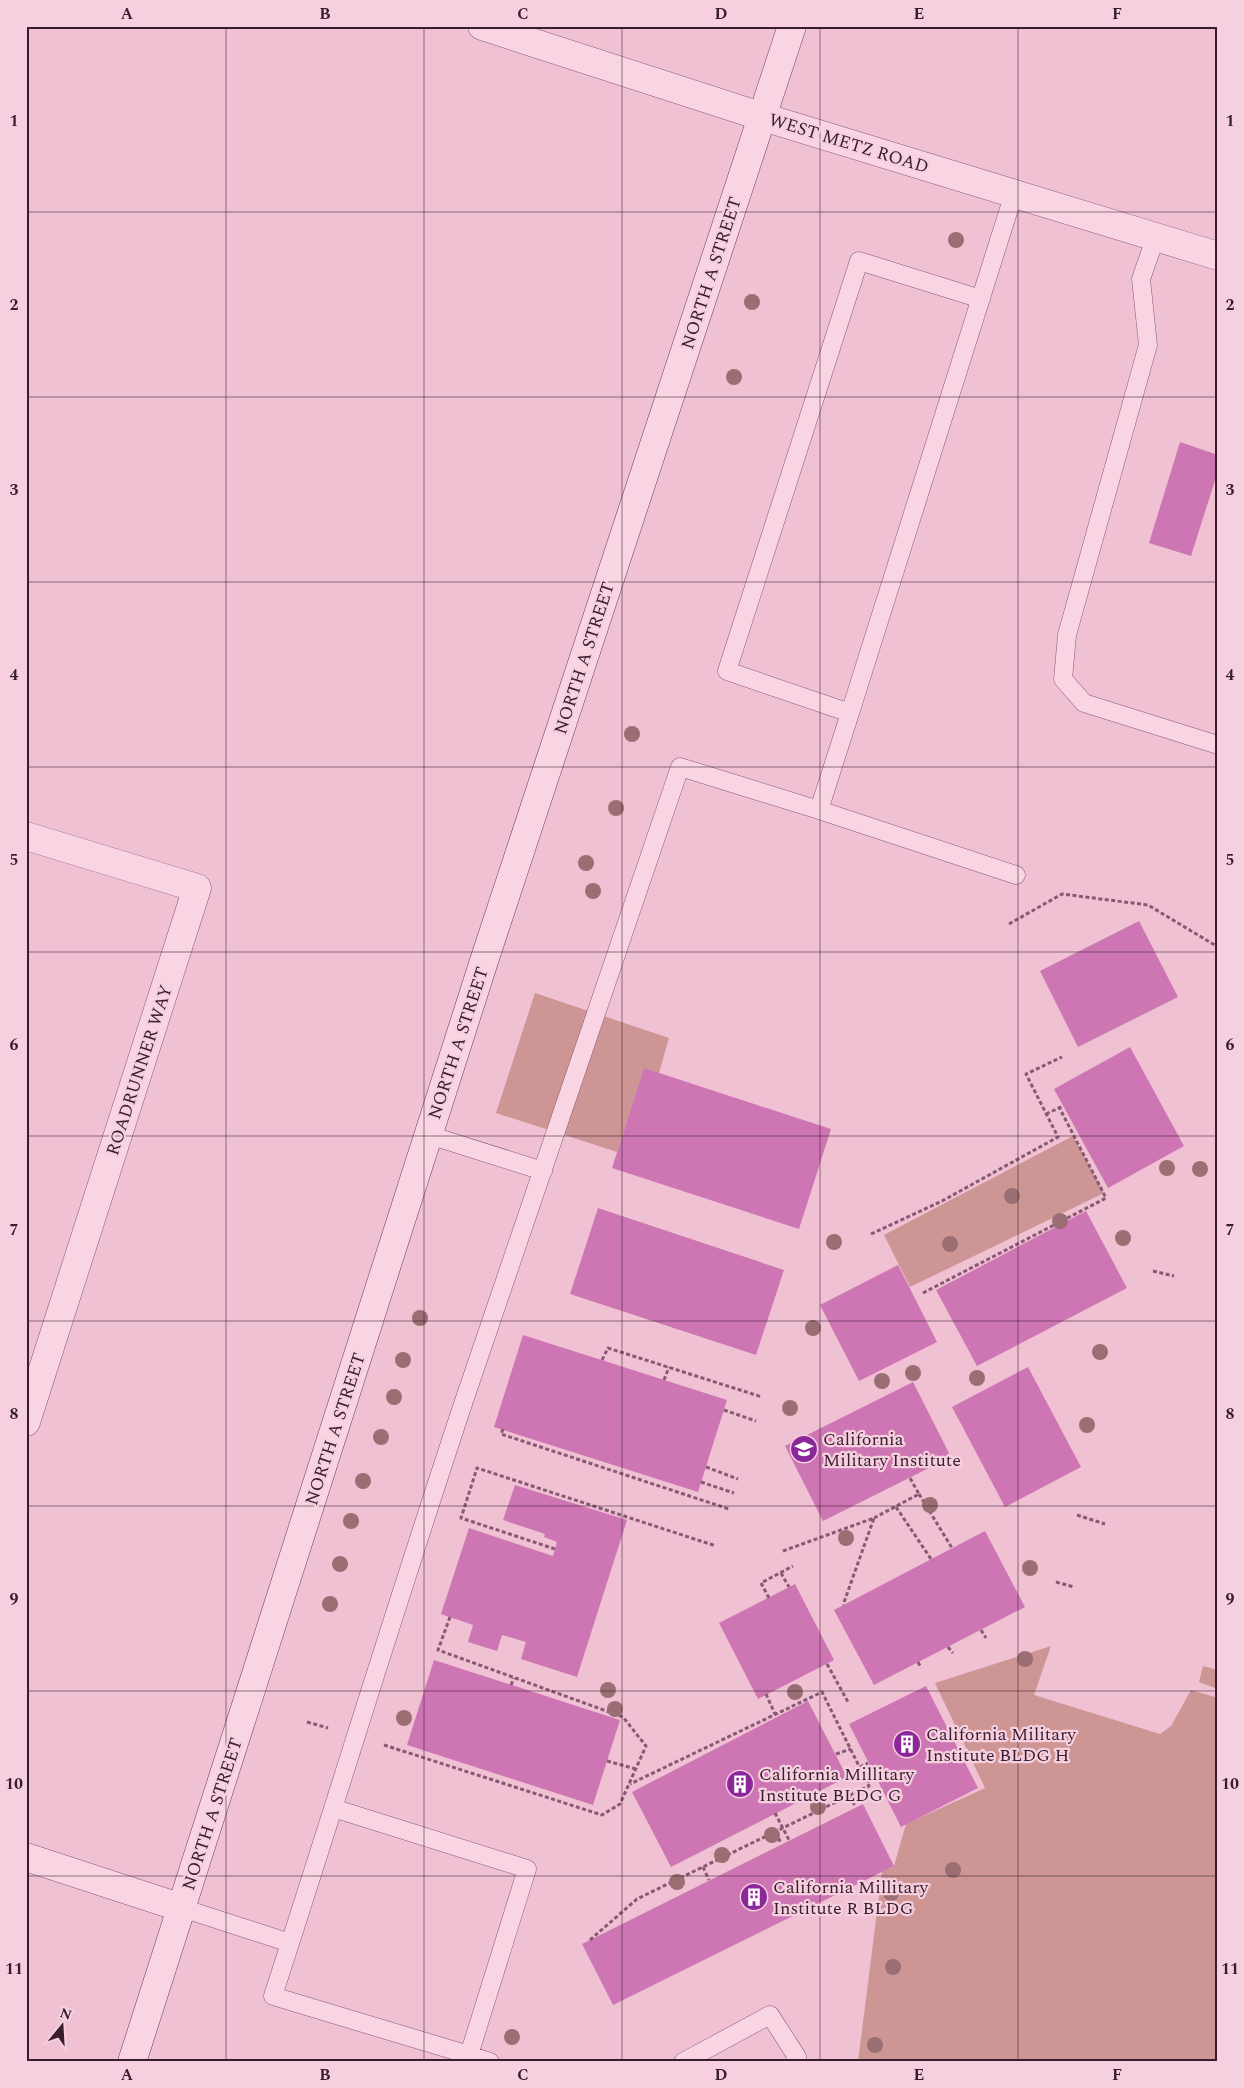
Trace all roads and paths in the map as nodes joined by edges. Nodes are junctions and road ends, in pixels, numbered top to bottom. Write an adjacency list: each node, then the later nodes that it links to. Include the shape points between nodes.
1 (482, 26): 3 (main road, WEST METZ ROAD)
2 (792, 26): 3 (main road, NORTH A STREET)
3 (763, 117): 4 (main road, WEST METZ ROAD); 17 (main road, NORTH A STREET)
4 (1014, 193): 5 (main road, WEST METZ ROAD); 7 (lane)
5 (1156, 236): 6 (main road, WEST METZ ROAD); 9 (lane, via 1141,279 1148,345 1067,635 1063,679 1084,703)
6 (1218, 256)
7 (981, 299): 8 (lane); 8 (lane, via 859,261 726,671)
8 (850, 713): 10 (lane)
9 (1218, 745)
10 (819, 810): 12 (lane); 20 (lane, via 680,767)
11 (26, 836): 34 (main road, ROADRUNNER WAY, via 197,888)
12 (1016, 875)
13 (1010, 924): 14 (path, via 1062,894 1148,905)
14 (1218, 947)
15 (1062, 1057): 16 (path, via 1026,1074)
16 (1046, 1114): 19 (path, via 1058,1137); 22 (path, via 1061,1106)
17 (429, 1136): 20 (lane); 119 (main road, NORTH A STREET)
18 (1022, 1153): 19 (path)
19 (1024, 1157): 24 (path)
20 (543, 1171): 88 (lane, via 465,1398)
21 (1102, 1177): 22 (path)
22 (1096, 1178): 28 (path, via 1106,1198)
23 (940, 1196): 24 (path)
24 (942, 1201): 25 (path)
25 (871, 1234)
26 (1153, 1271): 27 (path)
27 (1174, 1276)
28 (923, 1293)
29 (602, 1360): 30 (path, via 608,1348)
30 (669, 1367): 31 (path); 32 (path)
31 (664, 1380)
32 (762, 1397)
33 (724, 1410): 35 (path)
34 (28, 1411)
35 (756, 1421)
36 (503, 1430): 39 (path, via 501,1434)
37 (540, 1441): 39 (path)
38 (549, 1444): 40 (path)
39 (538, 1446): 40 (path)
40 (548, 1449): 44 (path)
41 (608, 1463): 44 (path)
42 (620, 1467): 45 (path)
43 (706, 1467): 48 (path)
44 (606, 1468): 45 (path)
45 (619, 1472): 49 (path)
46 (648, 1475): 49 (path)
47 (910, 1478): 56 (path)
48 (738, 1479)
49 (646, 1481): 52 (path)
50 (665, 1481): 52 (path)
51 (701, 1482): 54 (path)
52 (663, 1487): 55 (path)
53 (688, 1488): 55 (path)
54 (734, 1492)
55 (686, 1494): 58 (path)
56 (919, 1494): 57 (path); 63 (path)
57 (896, 1507): 60 (path); 66 (path)
58 (729, 1509)
59 (1077, 1515): 61 (path)
60 (874, 1518): 65 (path); 73 (path)
61 (1105, 1524)
62 (716, 1546): 64 (path, via 477,1468 461,1518)
63 (952, 1548)
64 (555, 1549)
65 (783, 1551)
66 (931, 1559)
67 (793, 1566): 68 (path)
68 (781, 1573): 70 (path); 72 (path, via 761,1583)
69 (1056, 1582): 71 (path)
70 (789, 1587)
71 (1074, 1587)
72 (769, 1598)
73 (843, 1605)
74 (450, 1617): 82 (path, via 438,1650)
75 (981, 1630): 76 (path)
76 (986, 1638)
77 (948, 1647): 78 (path)
78 (953, 1653)
79 (918, 1662): 81 (path)
80 (827, 1664): 85 (path)
81 (921, 1668)
82 (514, 1678): 83 (path); 101 (path, via 623,1716 646,1746)
83 (511, 1685)
84 (766, 1694): 86 (path)
85 (848, 1702)
86 (776, 1714): 89 (path, via 822,1692); 105 (path)
87 (307, 1722): 88 (path)
88 (356, 1736): 92 (path); 109 (lane)
89 (851, 1749): 91 (path); 98 (path)
90 (423, 1750): 92 (path)
91 (836, 1754)
92 (420, 1756): 97 (path)
93 (446, 1758): 97 (path)
94 (458, 1761): 99 (path)
95 (607, 1761): 101 (path)
96 (868, 1763): 98 (path)
97 (444, 1764): 99 (path)
98 (860, 1767): 104 (path)
99 (456, 1768): 102 (path)
100 (478, 1768): 102 (path)
101 (636, 1769): 105 (path)
102 (477, 1774): 105 (path, via 602,1815 620,1804)
103 (876, 1777): 104 (path)
104 (867, 1782): 107 (path, via 869,1786)
105 (630, 1784)
106 (814, 1793): 110 (path)
107 (849, 1796): 108 (path); 110 (path)
108 (856, 1807)
109 (333, 1808): 121 (lane); 122 (lane, via 528,1869)
110 (823, 1809): 112 (path)
111 (776, 1813): 112 (path)
112 (783, 1829): 113 (path); 114 (path)
113 (776, 1832): 115 (path); 117 (path)
114 (789, 1840)
115 (781, 1844)
116 (26, 1857): 119 (main road)
117 (703, 1867): 118 (path); 120 (path, via 637,1900)
118 (709, 1880)
119 (182, 1908): 121 (lane); 123 (main road, NORTH A STREET)
120 (590, 1940)
121 (290, 1943): 122 (lane, via 273,1996)
122 (469, 2055): 124 (lane)
123 (132, 2062)
124 (490, 2062)
125 (683, 2062): 126 (lane, via 770,2015 797,2058)
126 (795, 2062)

